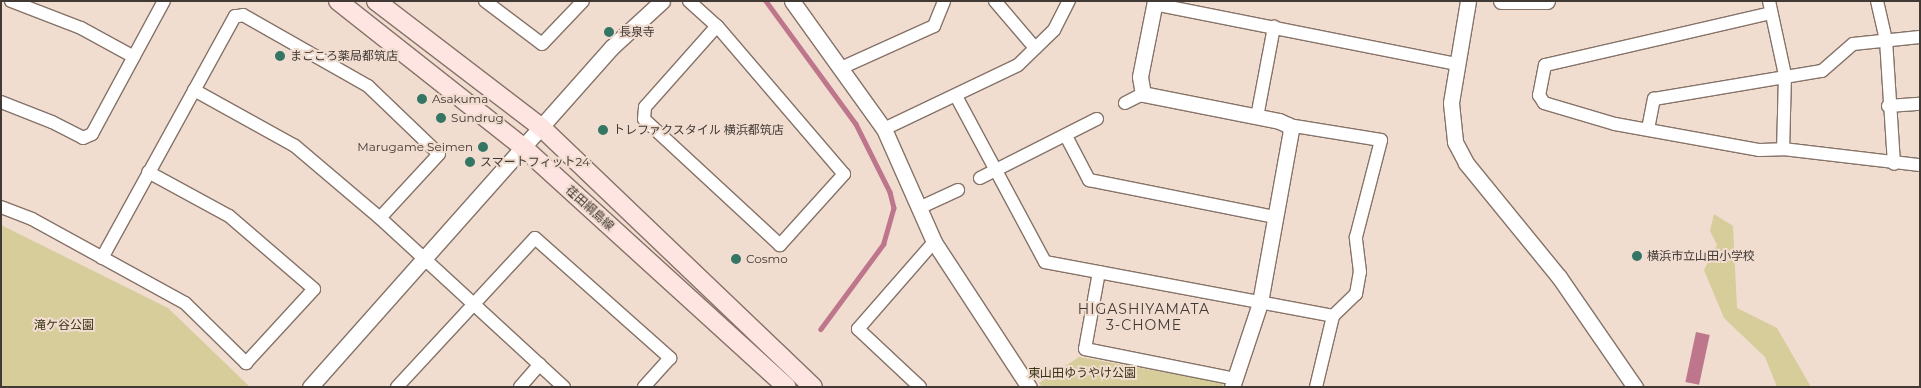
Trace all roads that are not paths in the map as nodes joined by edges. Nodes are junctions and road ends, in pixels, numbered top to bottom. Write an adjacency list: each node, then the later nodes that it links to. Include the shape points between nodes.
1 (11, 1): 24 (street, via 81,28)
2 (164, 1): 24 (street)
3 (338, 1): 42 (main road, 荏田綱島線)
4 (376, 1): 38 (main road, 荏田綱島線)
5 (485, 1): 6 (street, via 542,44)
6 (583, 1)
7 (662, 1): 38 (street, via 612,47)
8 (688, 1): 19 (street)
9 (792, 1): 26 (street)
10 (944, 1): 26 (street, via 934,26)
11 (996, 1): 23 (street)
12 (1069, 1): 23 (street, via 1054,30)
13 (1468, 1): 25 (street)
14 (1501, 1): 15 (street)
15 (1547, 1)
16 (1877, 1): 22 (street)
17 (1154, 3): 20 (street); 29 (street, via 1140,77)
18 (1770, 7): 27 (street); 40 (street, via 1545,65 1539,95 1544,104 1615,124)
19 (718, 26): 19 (street, via 645,107 644,119 780,244 844,174)
20 (1274, 27): 25 (street); 35 (street)
21 (1920, 37): 22 (street)
22 (1886, 40): 27 (street, via 1853,44 1822,71); 34 (street)
23 (1035, 48): 30 (street, via 1018,65)
24 (134, 57): 31 (street, via 92,134 83,138)
25 (1457, 64): 73 (street, via 1450,116 1455,142 1466,163 1559,277)
26 (841, 68): 39 (street)
27 (1785, 75): 40 (street, via 1654,99); 43 (street)
28 (194, 90): 47 (street); 53 (street, via 295,146); 53 (street, via 235,16 243,15 368,86 439,154)
29 (1143, 94): 32 (street); 35 (street)
30 (956, 96): 39 (street); 46 (street)
31 (1, 102)
32 (1125, 103)
33 (1920, 104): 34 (street)
34 (1888, 106): 44 (street)
35 (1257, 116): 37 (street)
36 (1097, 119): 41 (street)
37 (1288, 124): 52 (street, via 1291,134); 60 (street, via 1381,140 1356,238 1360,272 1356,294)
38 (542, 127): 42 (street); 69 (main road, 荏田綱島線)
39 (884, 129): 51 (street)
40 (1648, 129): 43 (street, via 1760,150)
41 (1066, 136): 46 (street); 52 (street, via 1089,180)
42 (524, 148): 55 (street); 68 (main road, 荏田綱島線)
43 (1783, 149): 44 (street)
44 (1894, 164): 45 (street)
45 (1920, 164)
46 (996, 171): 48 (street); 57 (street, via 1045,262)
47 (148, 172): 56 (street); 56 (street, via 229,216 314,289 246,362 185,303)
48 (980, 178)
49 (958, 190): 51 (street)
50 (1, 207): 56 (street, via 32,219)
51 (919, 208): 54 (street)
52 (1275, 216): 58 (street)
53 (380, 218): 55 (street)
54 (934, 242): 70 (street, via 858,329); 71 (street)
55 (423, 257): 59 (street); 63 (street)
56 (102, 258)
57 (1099, 272): 58 (street); 62 (street, via 1085,350)
58 (1260, 303): 60 (street); 62 (street)
59 (472, 304): 61 (street); 64 (street); 67 (street, via 535,238 670,358)
60 (1333, 316): 72 (street)
61 (540, 364): 65 (street); 66 (street)
62 (1234, 383)
63 (310, 387)
64 (397, 387)
65 (520, 387)
66 (564, 387)
67 (644, 387)
68 (787, 387)
69 (813, 387)
70 (920, 387)
71 (1029, 387)
72 (1316, 387)
73 (1635, 387)

